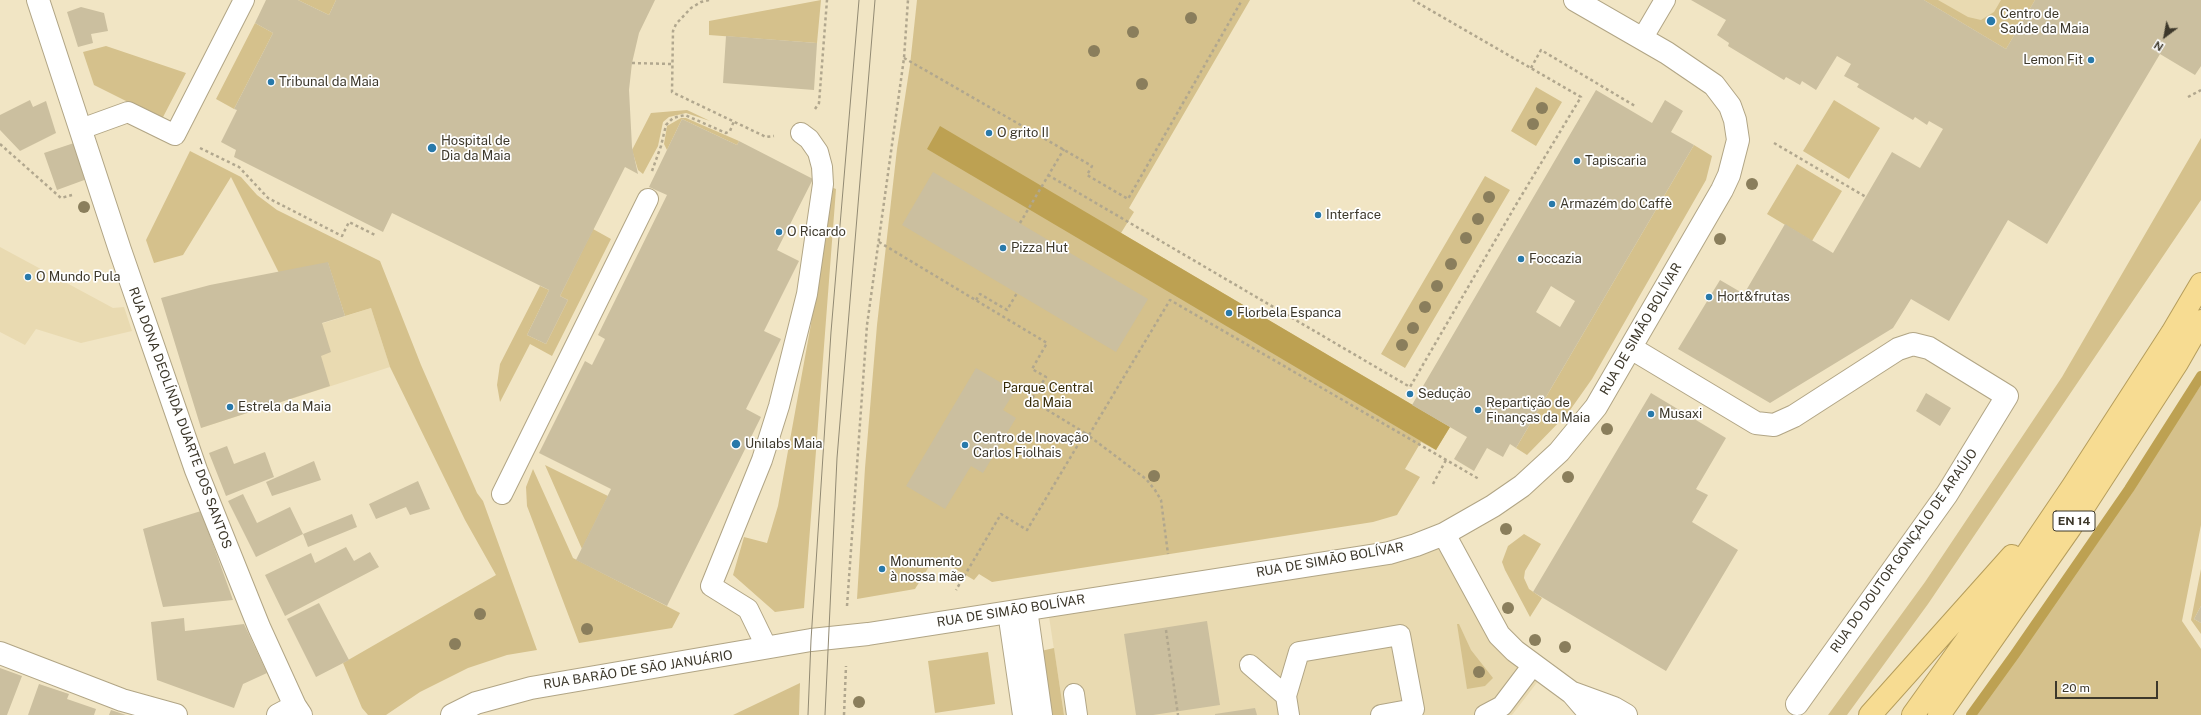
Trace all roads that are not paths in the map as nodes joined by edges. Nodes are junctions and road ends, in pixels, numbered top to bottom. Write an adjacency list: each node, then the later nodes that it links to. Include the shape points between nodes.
1 (38, 0): 6 (street, RUA DONA DEOLÍNDA DUARTE DOS SANTOS)
2 (244, 0): 6 (lane, via 175,135 128,112)
3 (1576, 0): 5 (street, RUA DE SIMÃO BOLÍVAR)
4 (1665, 0): 5 (lane)
5 (1642, 39): 11 (street, RUA DE SIMÃO BOLÍVAR, via 1714,85 1730,106 1738,140 1727,180)
6 (81, 129): 25 (street, RUA DONA DEOLÍNDA DUARTE DOS SANTOS, via 196,470)
7 (801, 133): 17 (lane, via 818,152 823,184 807,294 779,406 762,460 711,586 748,609)
8 (648, 199): 12 (lane)
9 (2201, 284): 13 (highway, EN 14)
10 (2201, 321): 38 (highway, EN 14, via 2070,528)
11 (1631, 348): 14 (street, RUA DE SIMÃO BOLÍVAR, via 1596,407 1559,452 1508,496); 24 (street, RUA DO DOUTOR GONÇALO DE ARAÚJO, via 1756,423 1774,425 1794,416 1898,349 1913,344 1929,348 2007,396 1947,494)
12 (502, 494)
13 (2067, 496): 36 (highway); 37 (highway, EN 14)
14 (1444, 534): 15 (street, RUA DE SIMÃO BOLÍVAR, via 1389,553); 20 (street, via 1499,635)
15 (1017, 610): 16 (street, RUA DE SIMÃO BOLÍVAR, via 868,634); 28 (lane); 29 (lane)
16 (827, 638): 17 (street, RUA BARÃO DE SÃO JANUÁRIO)
17 (767, 648): 27 (street, RUA BARÃO DE SÃO JANUÁRIO, via 531,688 476,703)
18 (0, 653): 26 (street, via 122,700)
19 (1250, 665): 23 (lane)
20 (1534, 665): 21 (street); 33 (lane, via 1502,706)
21 (1572, 693): 34 (street); 35 (street)
22 (1074, 694): 30 (lane)
23 (1286, 696): 31 (lane); 32 (lane, via 1299,652 1400,635 1414,710)
24 (1797, 704)
25 (291, 712)
26 (176, 715)
27 (452, 715)
28 (1023, 715)
29 (1042, 715)
30 (1077, 715)
31 (1289, 715)
32 (1381, 715)
33 (1485, 715)
34 (1592, 715)
35 (1626, 715)
36 (1870, 715)
37 (1914, 715)
38 (1939, 715)

